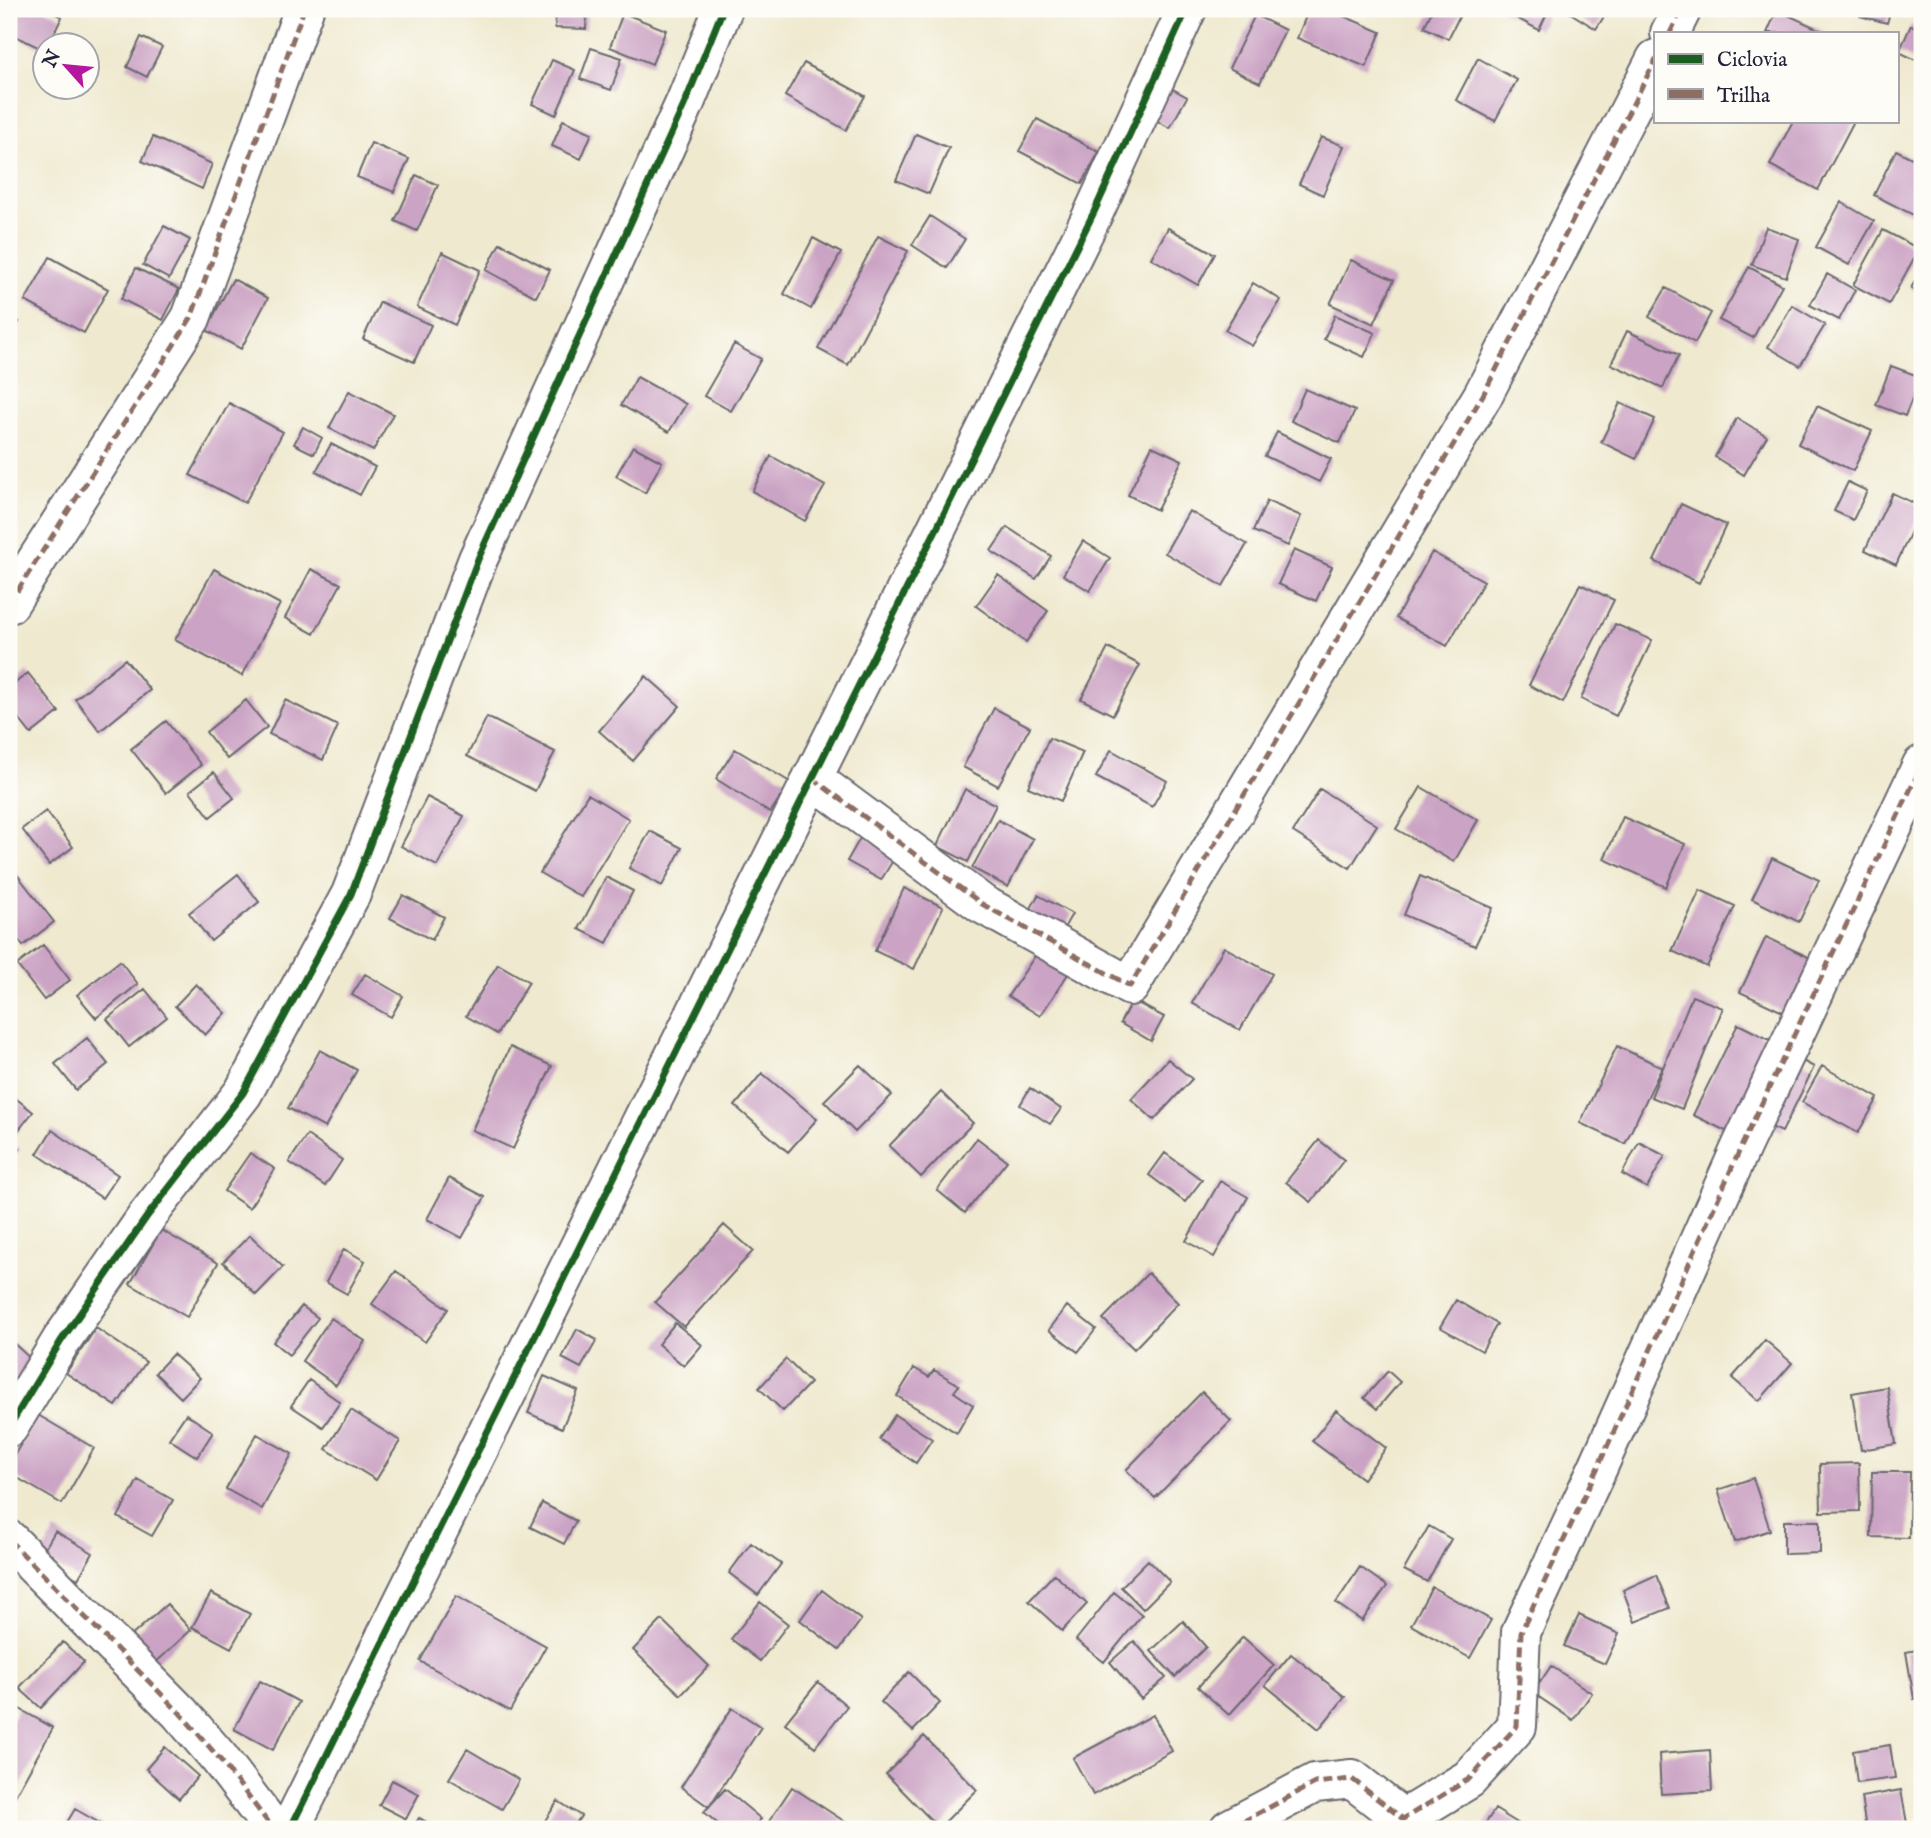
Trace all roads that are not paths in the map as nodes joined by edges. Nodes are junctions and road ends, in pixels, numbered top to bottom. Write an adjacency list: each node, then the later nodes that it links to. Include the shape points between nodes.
1 (304, 9): 7 (street, via 191,318)
2 (723, 9): 10 (street, via 685,103 478,559 351,894 243,1093 148,1215 61,1340)
3 (1187, 9): 9 (street, via 1094,212)
4 (1682, 9): 5 (street)
5 (1670, 32)
6 (1654, 63): 9 (street, via 1483,395 1130,986 982,904)
7 (9, 604)
8 (1922, 765): 12 (street, via 1742,1145 1521,1632 1517,1726 1469,1779)
9 (812, 778): 14 (street)
10 (9, 1427)
11 (9, 1540): 13 (street, via 180,1713)
12 (1404, 1824): 15 (street, via 1352,1779 1315,1783)
13 (273, 1829)
14 (290, 1829)
15 (1229, 1829)

